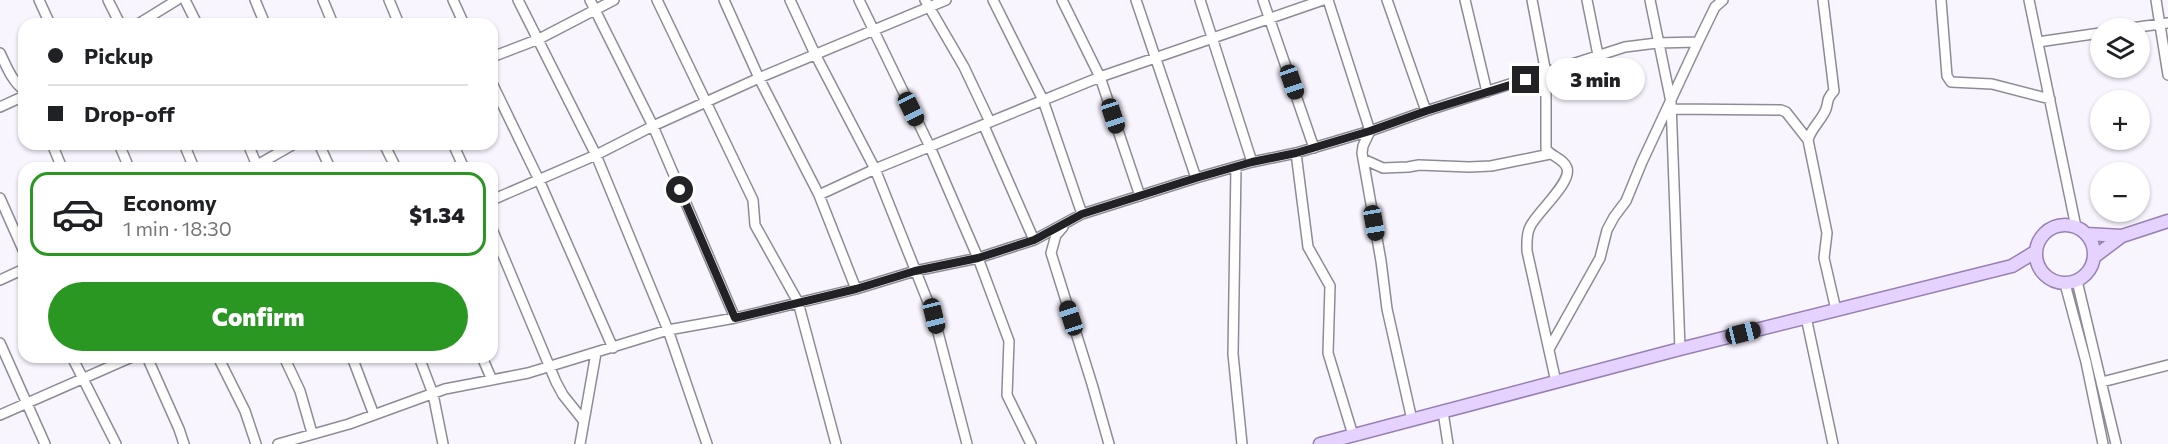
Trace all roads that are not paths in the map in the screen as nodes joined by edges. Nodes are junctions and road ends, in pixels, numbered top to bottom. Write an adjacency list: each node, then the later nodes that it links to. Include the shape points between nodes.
1 (39, 0): 37 (street)
2 (108, 0): 38 (street)
3 (177, 0): 39 (street)
4 (185, 0): 40 (street)
5 (255, 0): 41 (street)
6 (323, 0): 42 (street)
7 (388, 0): 43 (street)
8 (453, 0): 44 (street)
9 (518, 0): 49 (street)
10 (590, 0): 35 (street)
11 (614, 0): 35 (street)
12 (657, 0): 68 (street)
13 (724, 0): 61 (street)
14 (790, 0): 54 (street)
15 (859, 0): 46 (street)
16 (946, 0): 34 (street)
17 (993, 0): 67 (street)
18 (1062, 0): 60 (street)
19 (1136, 0): 57 (street)
20 (1200, 0): 48 (street)
21 (1263, 0): 36 (street)
22 (1323, 0): 36 (street)
23 (1328, 0): 74 (street)
24 (1387, 0): 71 (street)
25 (1465, 0): 63 (street)
26 (1532, 0): 58 (street)
27 (1587, 0): 56 (street)
28 (1650, 0): 52 (street)
29 (1823, 0): 75 (street, via 1834,91)
30 (1941, 0): 66 (street, via 1947,76 1951,82 1992,84)
31 (2029, 0): 51 (street)
32 (2156, 0): 45 (street)
33 (1717, 2): 50 (street)
34 (927, 4): 46 (street); 72 (street, via 964,67)
35 (596, 10): 49 (street); 73 (street)
36 (1269, 17): 48 (street); 77 (street)
37 (47, 18)
38 (117, 18)
39 (148, 18)
40 (194, 18)
41 (263, 18)
42 (330, 18)
43 (396, 18)
44 (461, 18)
45 (2164, 24): 59 (street)
46 (874, 32): 54 (street); 76 (street)
47 (2090, 34): 51 (street)
48 (1214, 38): 57 (street); 84 (street)
49 (538, 39): 55 (street); 81 (street)
50 (1698, 42): 52 (street); 69 (street)
51 (2038, 42): 66 (street)
52 (1657, 43): 56 (street); 69 (street)
53 (0, 52): 62 (street)
54 (815, 54): 61 (street); 86 (street)
55 (498, 55)
56 (1598, 55): 58 (street)
57 (1155, 58): 60 (street); 87 (street)
58 (1546, 73): 63 (street); 80 (street, via 1546,149)
59 (2168, 75)
60 (1100, 77): 67 (street); 90 (street)
61 (759, 78): 68 (street); 89 (street)
62 (18, 85)
63 (1487, 92): 71 (street)
64 (498, 95): 88 (street)
65 (18, 99): 70 (street)
66 (2050, 99): 96 (street)
67 (1043, 100): 72 (street); 93 (street)
68 (705, 103): 73 (street); 111 (street, via 753,200 755,225)
69 (1671, 106): 75 (street, via 1781,110); 118 (street, via 1626,201 1607,230 1599,258); 119 (street)
70 (0, 107)
71 (1426, 111): 74 (street)
72 (987, 124): 76 (street); 99 (street)
73 (653, 126): 81 (street); 114 (street)
74 (1370, 131): 77 (street); 82 (street, via 1363,146)
75 (1808, 140): 112 (street, via 1827,233 1824,258)
76 (930, 147): 86 (street); 103 (street)
77 (1314, 148): 79 (street)
78 (284, 150): 83 (street)
79 (1296, 153): 84 (street); 143 (street, via 1308,247 1330,286 1328,353)
80 (1550, 154): 82 (street, via 1469,167 1383,168); 118 (street, via 1566,166 1567,177 1530,227 1527,237)
81 (596, 155): 88 (street); 115 (street)
82 (1363, 159): 141 (street, via 1387,309)
83 (263, 162)
84 (1252, 162): 85 (street)
85 (1236, 167): 87 (street); 156 (street, via 1233,354)
86 (875, 169): 89 (street); 106 (street)
87 (1196, 178): 90 (street)
88 (539, 180): 91 (street); 117 (street)
89 (819, 195): 110 (street)
90 (1140, 196): 93 (street)
91 (498, 197)
92 (0, 198): 98 (street)
93 (1082, 214): 94 (street)
94 (1071, 219): 99 (street); 155 (street, via 1056,235 1051,253)
95 (2168, 221): 97 (main road)
96 (2081, 231): 97 (main road); 101 (main road, via 2064,225 2047,231); 102 (main road, via 2092,244)
97 (2122, 236): 102 (main road)
98 (18, 238)
99 (1034, 240): 103 (street)
100 (498, 243): 130 (street)
101 (2035, 252): 104 (main road); 105 (main road)
102 (2094, 257): 109 (main road, via 2087,273)
103 (978, 258): 106 (street); 154 (street, via 1009,341 1007,395)
104 (2012, 266): 105 (main road); 112 (main road)
105 (2040, 270): 109 (main road, via 2053,281)
106 (915, 271): 110 (street); 153 (street, via 934,316)
107 (18, 272): 108 (street)
108 (0, 280)
109 (2071, 282): 134 (street); 160 (street)
110 (856, 289): 111 (street)
111 (798, 302): 114 (street); 152 (street)
112 (1836, 310): 113 (main road)
113 (1806, 317): 119 (main road); 159 (street)
114 (735, 318): 115 (street)
115 (668, 330): 117 (street); 151 (street)
116 (0, 342): 136 (street)
117 (613, 348): 120 (street)
118 (1549, 349): 133 (street)
119 (1680, 349): 133 (main road)
120 (596, 353): 130 (street); 140 (street)
121 (75, 363): 131 (street)
122 (119, 363): 131 (street)
123 (150, 363): 147 (street)
124 (221, 363): 148 (street)
125 (287, 363): 142 (street)
126 (354, 363): 139 (street)
127 (421, 363): 135 (street)
128 (485, 363): 132 (street)
129 (2168, 365): 134 (street)
130 (550, 367): 132 (street); 140 (street, via 563,396)
131 (83, 380): 136 (street); 146 (street)
132 (492, 380): 135 (street)
133 (1556, 382): 137 (main road)
134 (2102, 382): 161 (street)
135 (433, 394): 139 (street); 149 (street)
136 (27, 404): 138 (street); 145 (street)
137 (1443, 412): 141 (main road); 158 (street)
138 (0, 415)
139 (374, 415): 142 (street)
140 (583, 420): 150 (street)
141 (1412, 420): 143 (main road)
142 (312, 433): 144 (street)
143 (1353, 435): 157 (main road)
144 (284, 443)
145 (45, 444)
146 (116, 444)
147 (184, 444)
148 (256, 444)
149 (443, 444)
150 (579, 444)
151 (707, 444)
152 (836, 444)
153 (967, 444)
154 (1031, 444)
155 (1109, 444)
156 (1242, 444)
157 (1320, 444)
158 (1448, 444)
159 (1833, 444)
160 (2103, 444)
161 (2116, 444)

